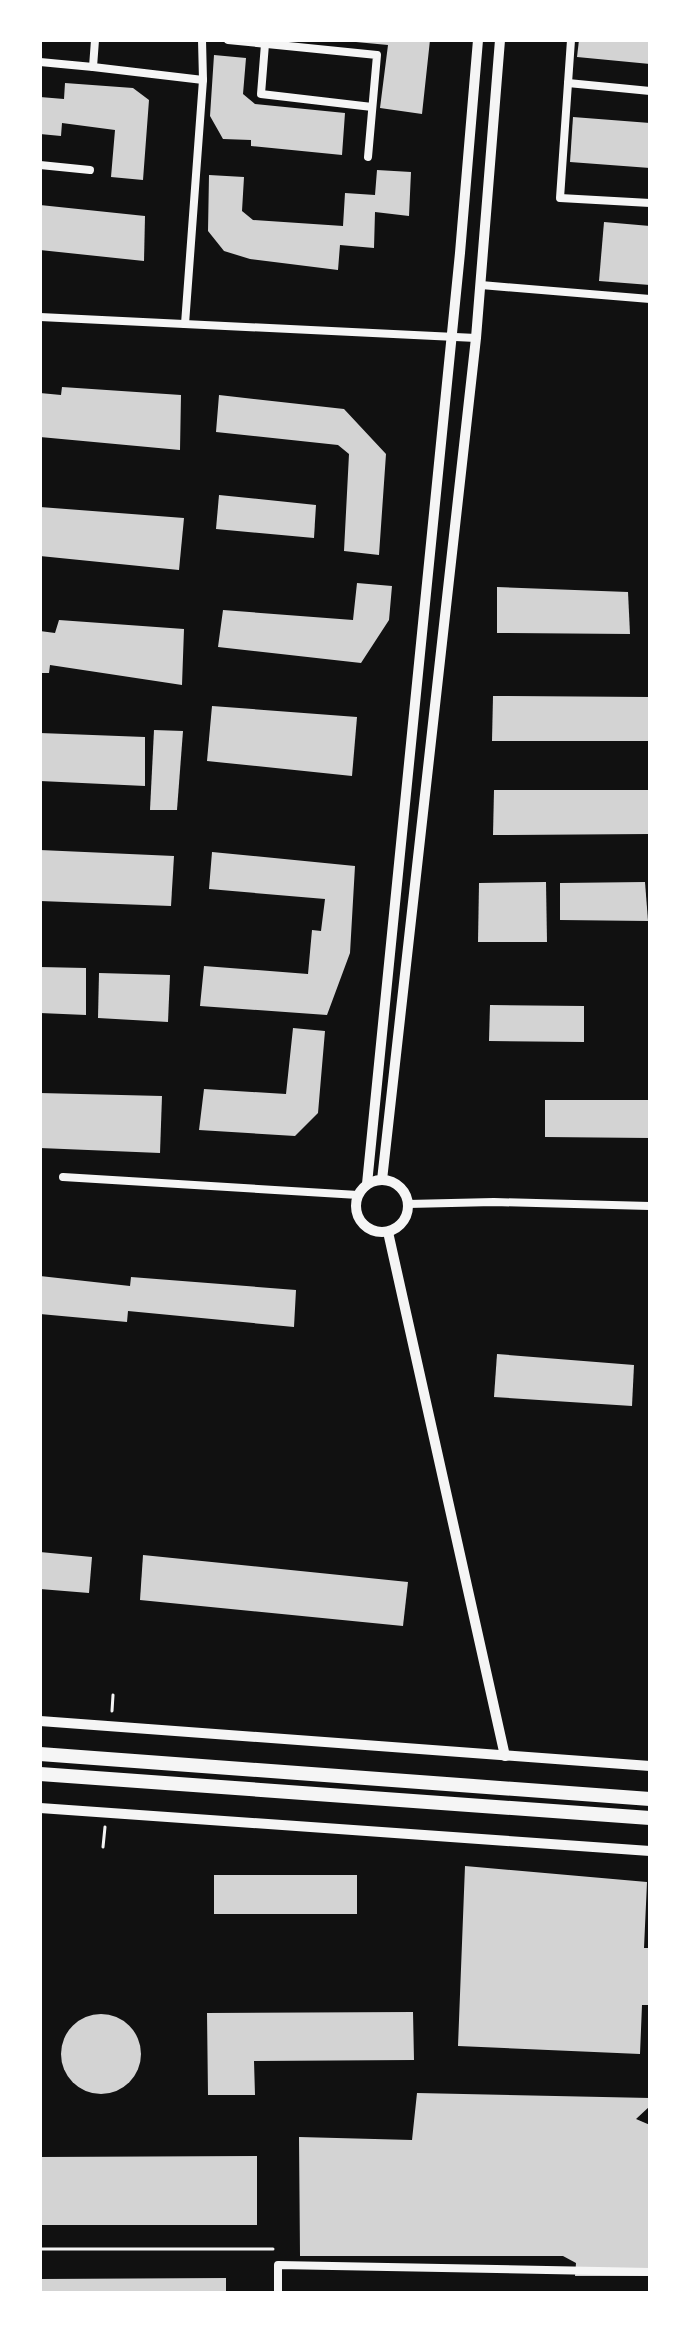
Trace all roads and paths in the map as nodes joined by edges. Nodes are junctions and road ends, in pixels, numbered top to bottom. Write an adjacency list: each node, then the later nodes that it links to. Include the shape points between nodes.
1 (95, 40): 9 (street)
2 (202, 40): 10 (street)
3 (228, 40): 7 (street)
4 (478, 40): 22 (street)
5 (500, 40): 18 (street)
6 (571, 40): 11 (street)
7 (265, 44): 13 (street, via 261,94); 13 (street, via 377,55)
8 (40, 62): 9 (street)
9 (93, 67): 10 (street)
10 (203, 80): 21 (street)
11 (568, 83): 12 (street); 17 (street, via 560,198)
12 (650, 91)
13 (372, 107): 14 (street)
14 (368, 157)
15 (40, 165): 16 (street)
16 (90, 170)
17 (650, 203)
18 (481, 285): 19 (street); 23 (street)
19 (650, 299)
20 (40, 317): 21 (street)
21 (185, 324): 22 (street)
22 (452, 336): 23 (street); 26 (street)
23 (476, 338): 25 (street)
24 (63, 1177): 27 (street)
25 (382, 1180): 26 (street); 28 (street, via 398,1185)
26 (367, 1184): 27 (street)
27 (358, 1195): 30 (street, via 355,1209 361,1222 372,1231)
28 (408, 1204): 29 (street); 30 (street, via 402,1224)
29 (650, 1206)
30 (388, 1232): 33 (street)
31 (40, 1721): 33 (street)
32 (40, 1754): 36 (highway)
33 (505, 1756): 34 (street)
34 (650, 1766)
35 (40, 1774): 38 (highway)
36 (650, 1799)
37 (40, 1808): 39 (street)
38 (650, 1818)
39 (650, 1851)
40 (40, 2249): 41 (path)
41 (273, 2249)
42 (650, 2272): 43 (street, via 278,2265)
43 (278, 2293)

